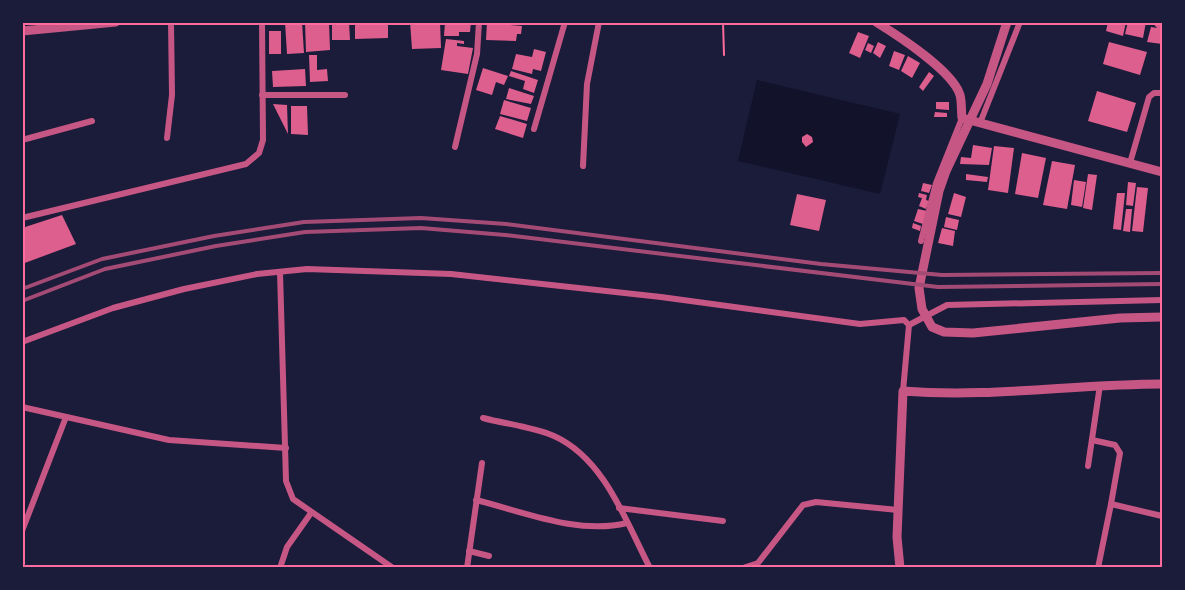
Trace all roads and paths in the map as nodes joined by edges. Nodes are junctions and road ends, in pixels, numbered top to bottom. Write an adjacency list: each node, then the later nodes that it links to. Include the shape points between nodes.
1 (116, 22): 11 (street)
2 (171, 22): 20 (street, via 172,95)
3 (262, 22): 14 (street)
4 (479, 22): 22 (street, via 475,63)
5 (565, 22): 19 (street)
6 (599, 22): 24 (street, via 587,84)
7 (723, 22): 12 (path)
8 (1007, 22): 30 (street, via 987,84 939,191 919,288 922,309 932,327 944,332 973,333)
9 (1020, 22): 18 (street)
10 (879, 23): 16 (street, via 940,69 960,93)
11 (22, 31)
12 (724, 56)
13 (1162, 93): 23 (street, via 1149,97)
14 (262, 95): 15 (street); 26 (street, via 262,143 255,159 246,164)
15 (345, 95)
16 (962, 118): 18 (street); 27 (street, via 936,183)
17 (92, 121): 21 (street)
18 (980, 123): 23 (street)
19 (534, 129)
20 (167, 138)
21 (22, 140)
22 (455, 147)
23 (1130, 163): 25 (street)
24 (583, 166)
25 (1162, 172)
26 (22, 218)
27 (921, 241)
28 (280, 272): 31 (street, via 319,269 451,274 860,324 904,320); 32 (street, via 184,289 113,308); 40 (street)
29 (1162, 300): 31 (street, via 947,305)
30 (1162, 317)
31 (909, 325): 35 (street)
32 (22, 342)
33 (1162, 384): 34 (street)
34 (1100, 385): 35 (street, via 956,395); 39 (street)
35 (903, 391): 46 (street)
36 (22, 408): 37 (street)
37 (66, 417): 40 (street, via 170,440); 51 (street)
38 (483, 418): 45 (street, via 562,441 590,462)
39 (1092, 440): 42 (street); 44 (street, via 1115,445 1120,453)
40 (286, 448): 47 (street, via 286,481 293,499)
41 (482, 463): 43 (street)
42 (1088, 466)
43 (477, 500): 50 (street, via 588,528); 52 (street)
44 (1111, 504): 48 (street); 61 (street)
45 (619, 508): 49 (street); 50 (street)
46 (898, 510): 54 (street, via 816,502 803,505); 60 (street)
47 (311, 513): 55 (street, via 287,547); 56 (street)
48 (1162, 516)
49 (723, 521)
50 (627, 523): 58 (street)
51 (22, 531)
52 (469, 551): 53 (street); 57 (street)
53 (489, 556)
54 (757, 565): 59 (street)
55 (280, 567)
56 (393, 567)
57 (467, 567)
58 (650, 567)
59 (743, 567)
60 (900, 567)
61 (1098, 567)

